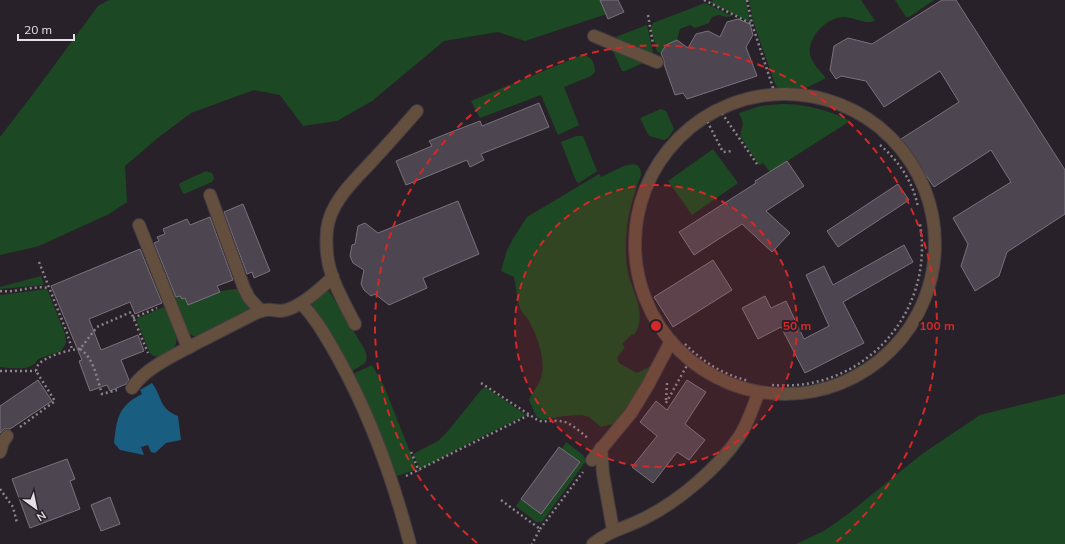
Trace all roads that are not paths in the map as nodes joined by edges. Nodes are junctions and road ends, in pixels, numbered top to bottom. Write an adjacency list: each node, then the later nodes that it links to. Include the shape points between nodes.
1 (594, 36): 2 (street)
2 (657, 62)
3 (417, 111): 6 (street, via 338,201 330,218 327,235 327,254)
4 (210, 196): 8 (street, via 244,288)
5 (139, 225): 11 (street)
6 (333, 277): 7 (street); 9 (street)
7 (301, 303): 8 (street, via 281,311); 19 (street, via 318,323 362,406 392,481)
8 (260, 311): 11 (street)
9 (355, 324)
10 (676, 340): 13 (street, via 690,360 705,371 741,387); 13 (street, via 657,322 650,309 640,280 636,257 639,210 656,167 684,134 719,109 737,102 775,94 798,94 843,105 882,129 899,145 923,184 935,228 932,274 926,297 903,336 870,368 828,388 782,394); 15 (street, via 631,413)
11 (188, 348): 12 (street, via 154,367 135,382)
12 (132, 388)
13 (765, 388): 18 (street, via 740,436 720,461 669,504 644,519)
14 (7, 436): 16 (street)
15 (601, 448): 17 (street); 18 (street, via 602,474)
16 (0, 452)
17 (592, 460)
18 (613, 530): 20 (street)
19 (410, 544)
20 (593, 544)

